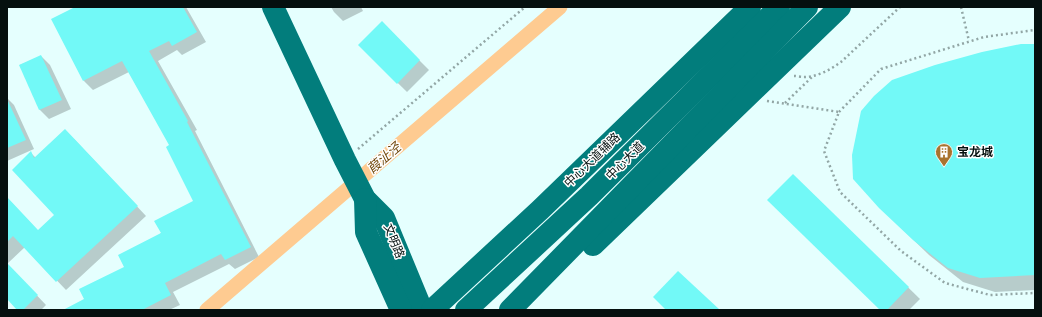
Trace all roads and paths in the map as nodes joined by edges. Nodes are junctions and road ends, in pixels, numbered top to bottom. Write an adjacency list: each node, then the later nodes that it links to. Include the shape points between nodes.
1 (273, 7): 16 (main road)
2 (525, 7): 16 (path)
3 (750, 7): 22 (main road, 中心大道辅路, via 540,210)
4 (779, 7): 23 (main road, 中心大道, via 589,196)
5 (807, 7): 18 (main road, 中心大道)
6 (840, 7): 11 (main road)
7 (900, 7): 12 (path, via 841,62 830,70)
8 (961, 7): 10 (path)
9 (1035, 30): 10 (path)
10 (969, 41): 15 (path, via 881,69)
11 (772, 72): 12 (path, via 804,77); 13 (main road)
12 (813, 75): 14 (path)
13 (745, 98): 14 (path); 18 (main road, via 585,252)
14 (785, 104): 15 (path)
15 (839, 112): 19 (path, via 824,151 840,192 901,251 945,283 990,295)
16 (345, 160): 17 (main road)
17 (365, 199): 20 (main road, 文明路, via 366,232); 21 (main road, 文明路, via 384,218)
18 (546, 273): 24 (main road, 中心大道)
19 (1035, 293)
20 (400, 310)
21 (422, 310)
22 (432, 310)
23 (466, 310)
24 (510, 310)

